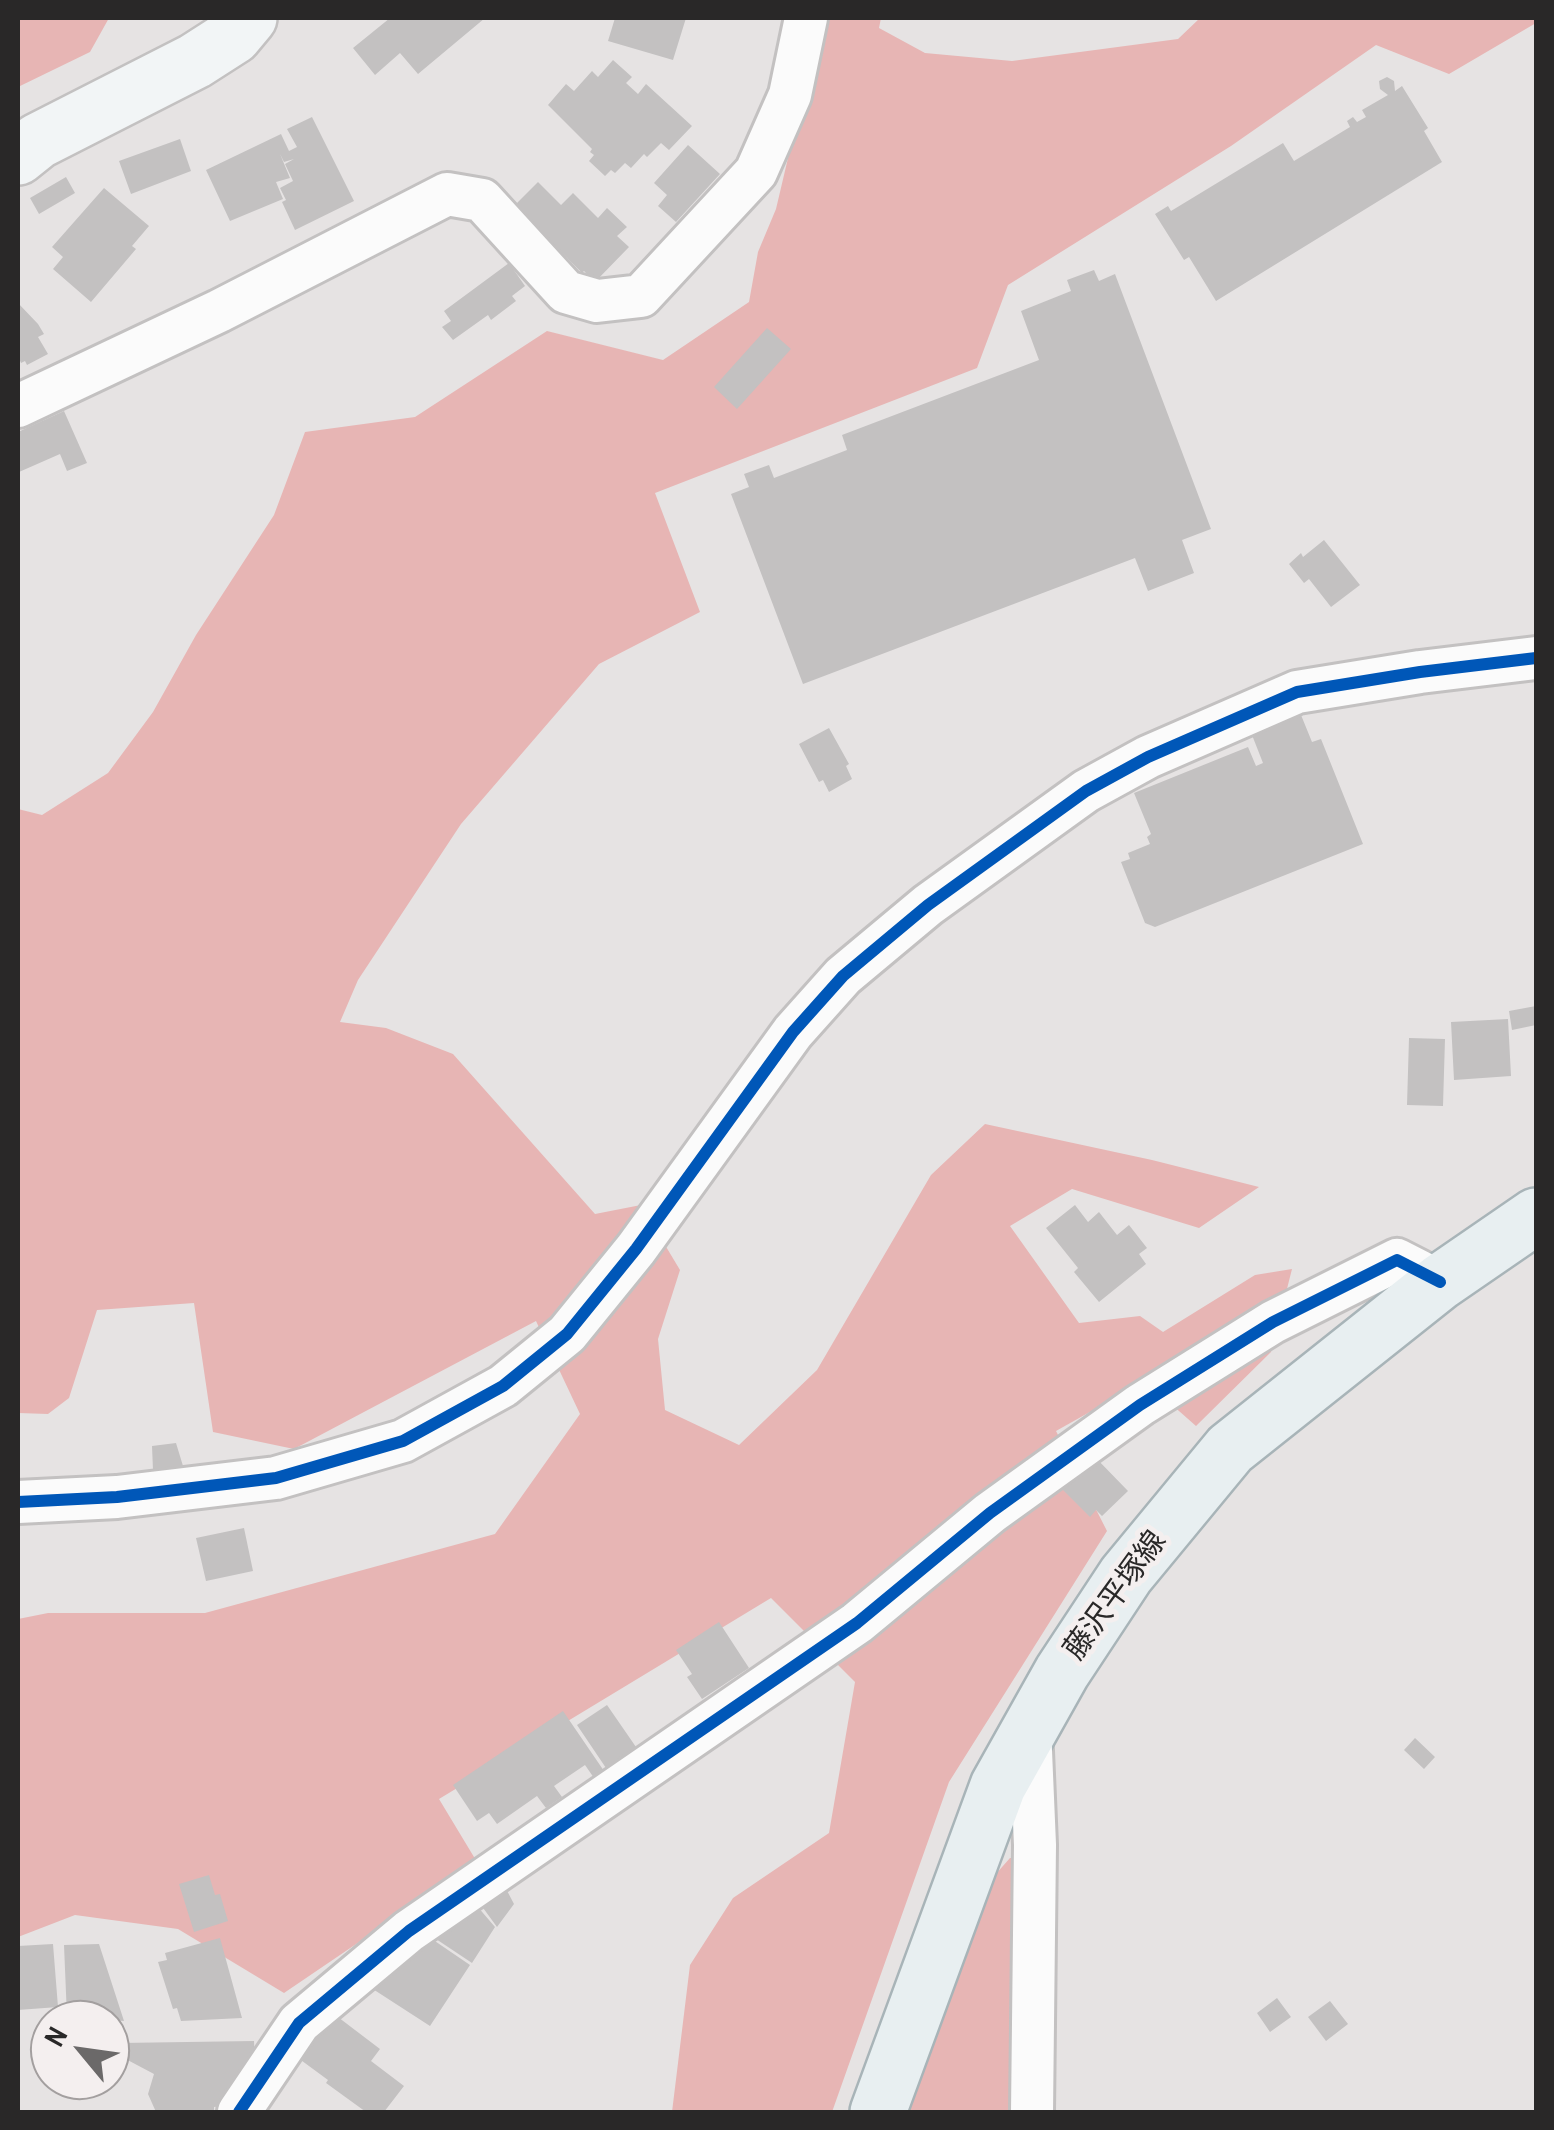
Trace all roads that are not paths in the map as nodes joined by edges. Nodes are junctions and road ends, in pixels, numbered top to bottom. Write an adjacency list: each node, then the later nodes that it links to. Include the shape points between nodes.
1 (249, 18): 3 (street, via 196,61)
2 (806, 18): 4 (street, via 790,95 756,172 641,296 597,301 566,292 482,200 447,194)
3 (18, 157)
4 (18, 406)
5 (1536, 658): 8 (street, via 1297,692 1086,791 928,905 843,976 793,1032 567,1334 503,1386 402,1441 276,1478)
6 (1536, 1216): 7 (main road, 藤沢平塚線)
7 (1440, 1282): 9 (main road, 藤沢平塚線, via 1230,1450 1126,1575); 10 (street, via 1397,1260 1273,1322 1140,1406 990,1513 858,1623 409,1931 299,2023)
8 (18, 1502)
9 (1030, 1728): 11 (main road, 藤沢平塚線, via 998,1786); 12 (street)
10 (239, 2112)
11 (878, 2112)
12 (1032, 2112)

